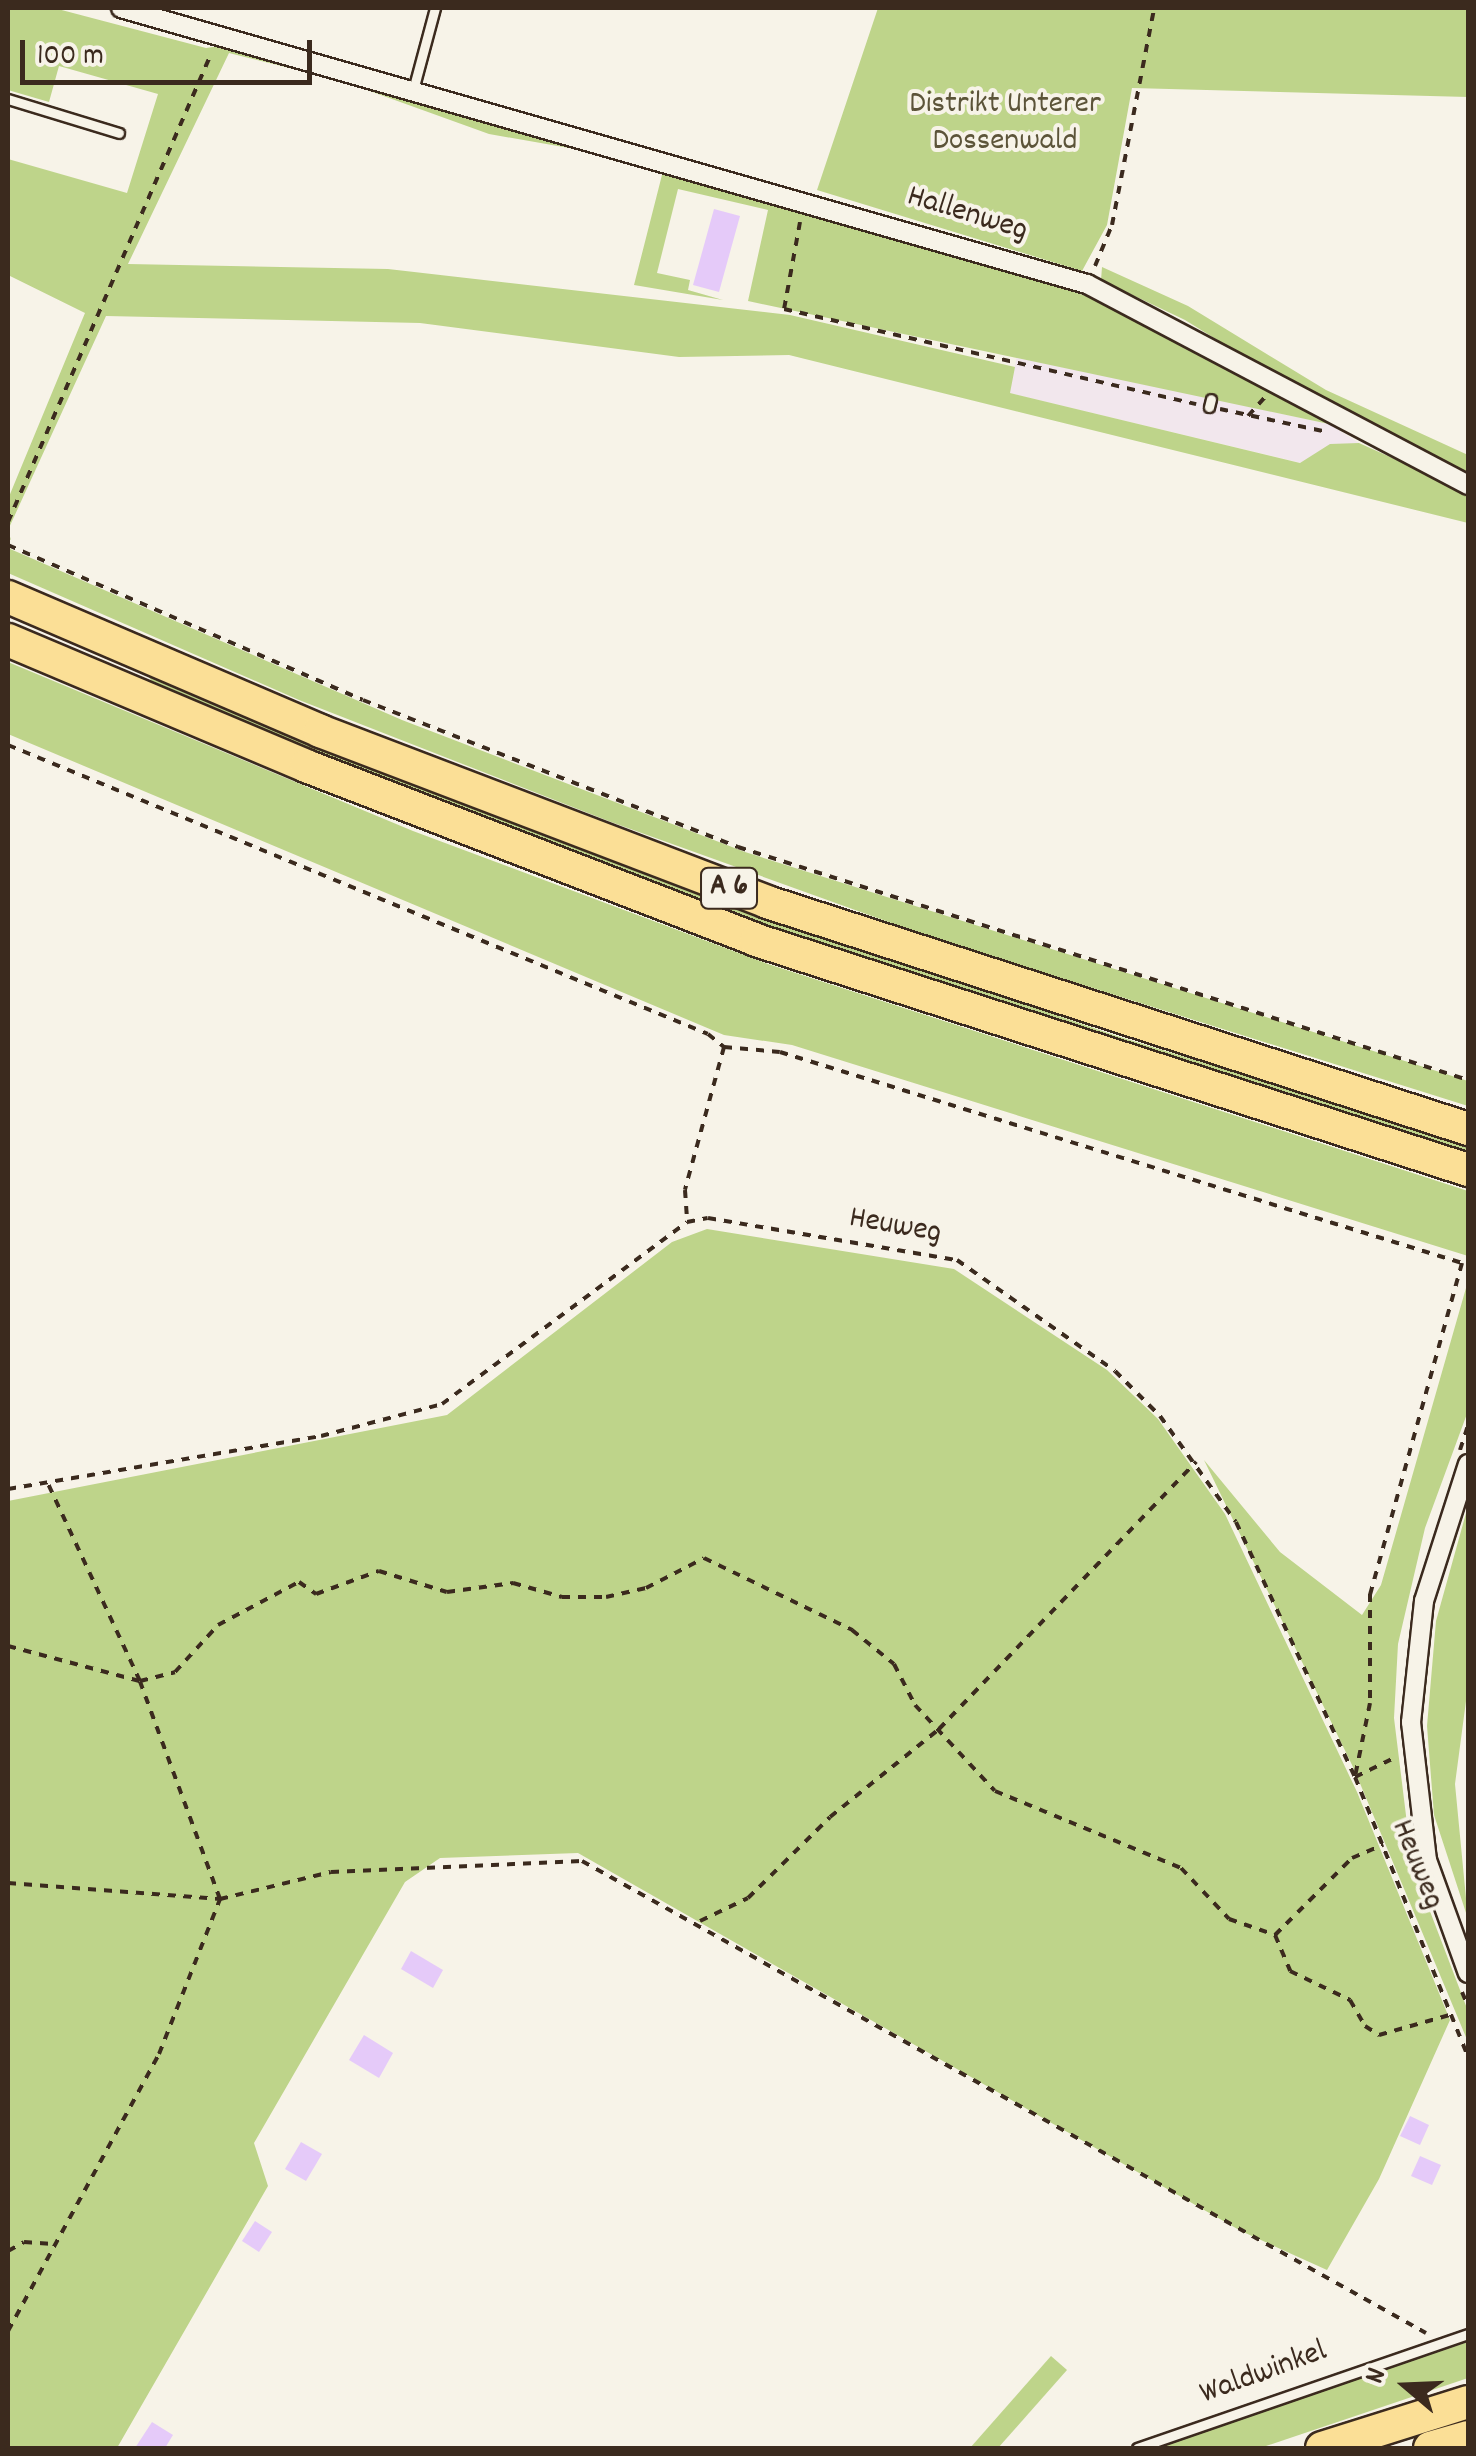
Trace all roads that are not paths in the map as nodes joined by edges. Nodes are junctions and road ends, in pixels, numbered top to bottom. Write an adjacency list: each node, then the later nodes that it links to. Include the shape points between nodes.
1 (121, 8): 3 (street, Hallenweg)
2 (436, 8): 3 (lane)
3 (413, 90): 6 (street, Hallenweg, via 1087,284 1366,437)
4 (8, 99): 5 (lane)
5 (119, 133)
6 (1468, 484)
7 (8, 598): 9 (highway, A 6, via 320,730 767,902)
8 (8, 640): 10 (highway, A 6, via 306,766 756,940)
9 (1468, 1129)
10 (1468, 1170)
11 (1468, 1464): 12 (street, via 1424,1600 1411,1722 1427,1860)
12 (1468, 1974)
13 (1468, 2334): 16 (lane, Waldwinkel)
14 (1468, 2402): 17 (highway)
15 (1468, 2437): 18 (highway)
16 (1136, 2448)
17 (1322, 2448)
18 (1430, 2448)

